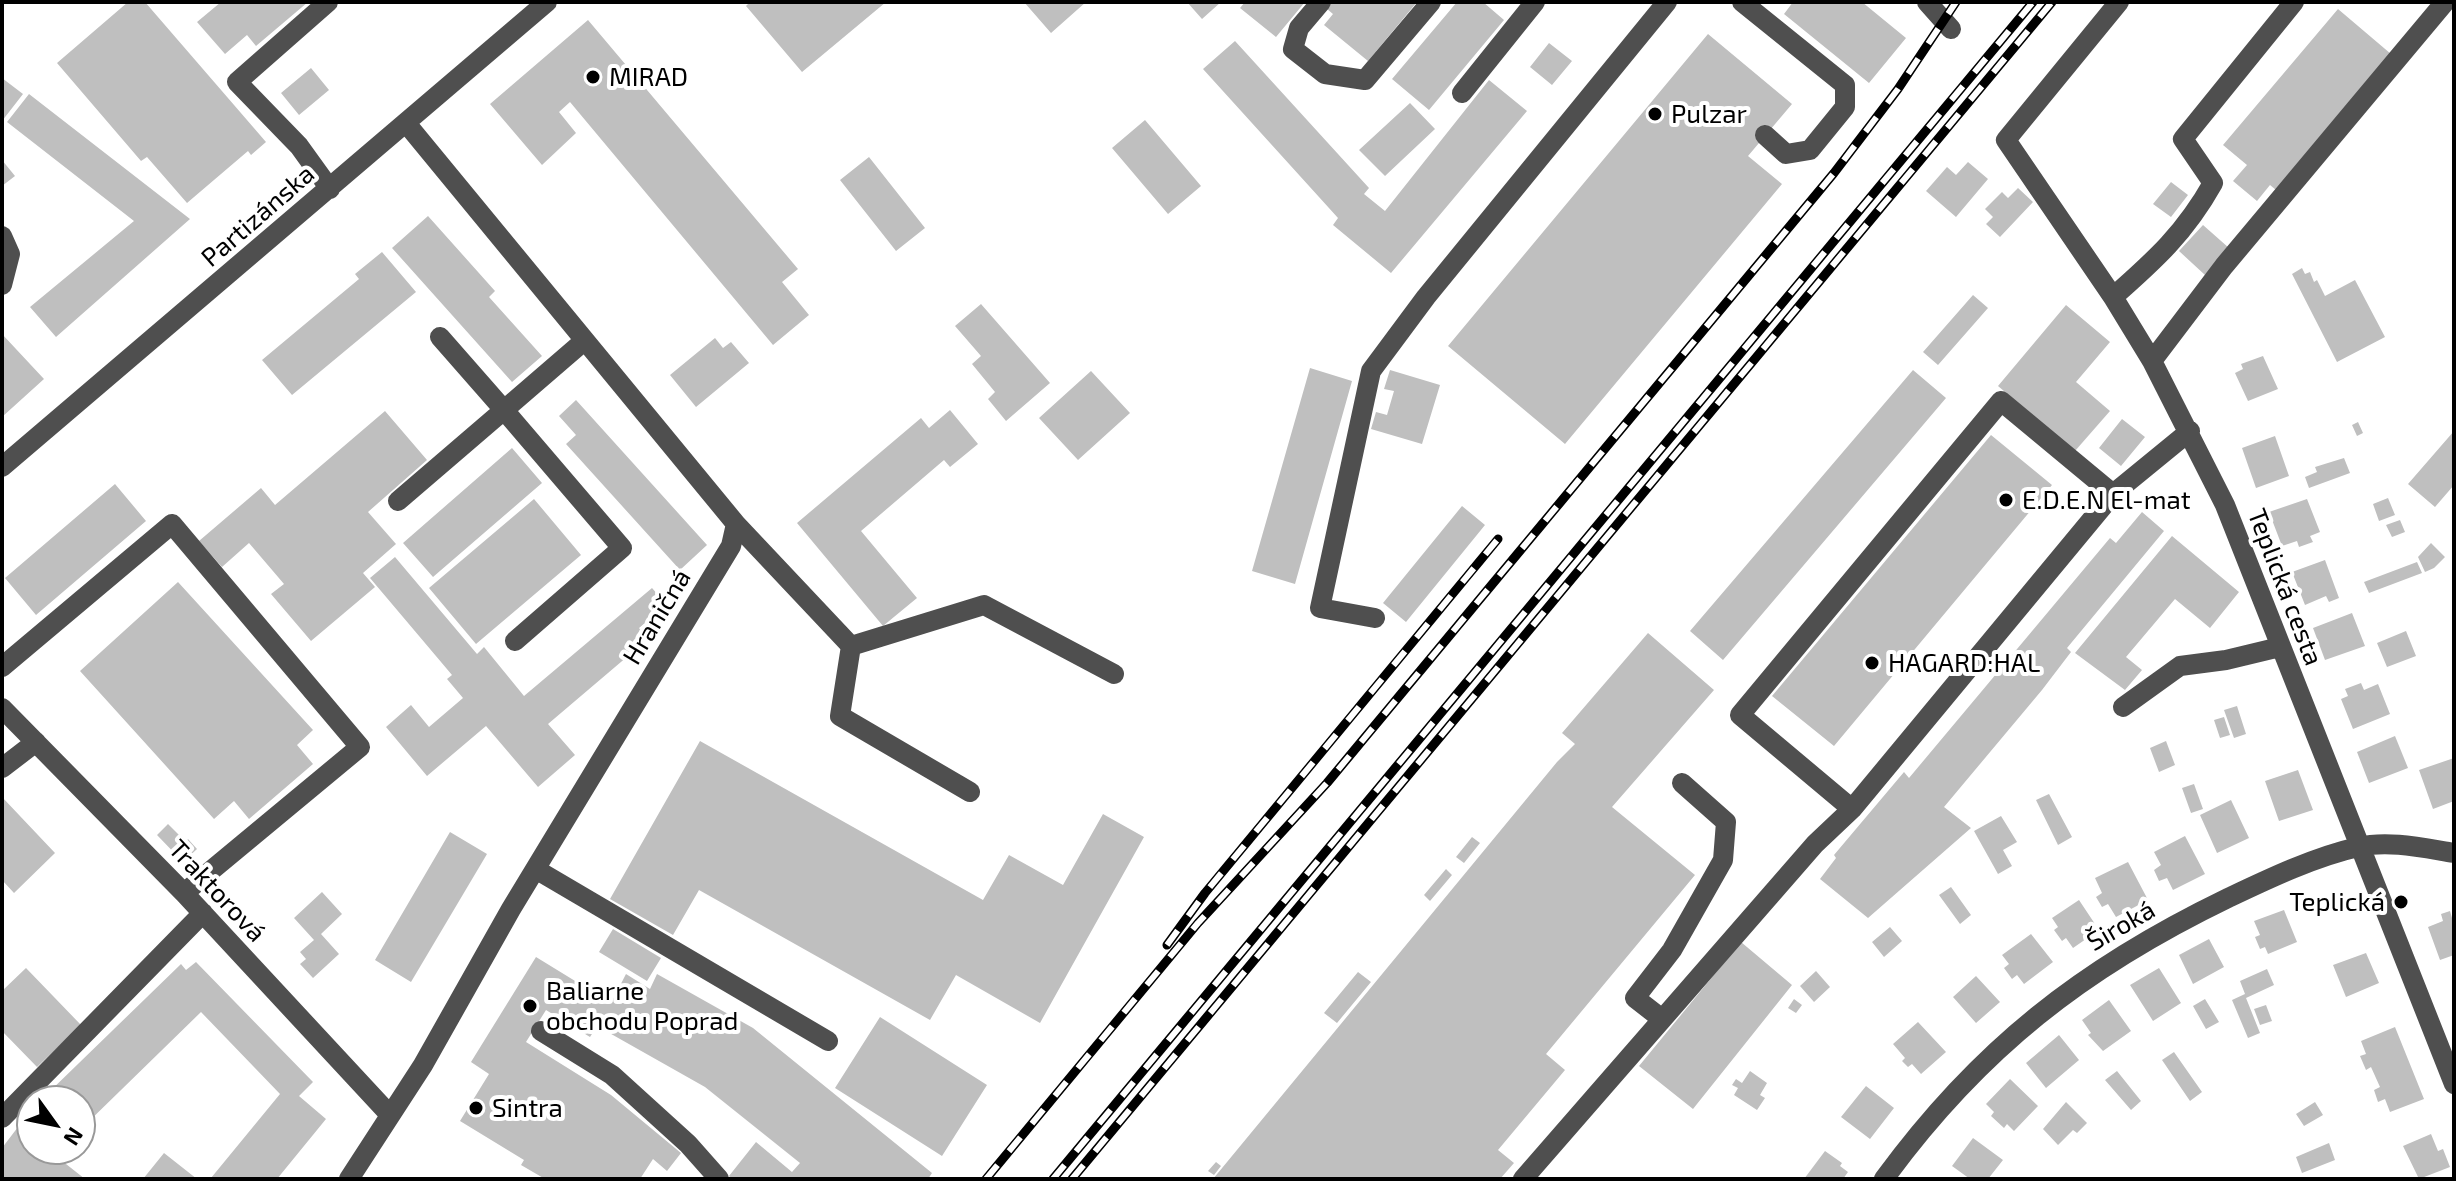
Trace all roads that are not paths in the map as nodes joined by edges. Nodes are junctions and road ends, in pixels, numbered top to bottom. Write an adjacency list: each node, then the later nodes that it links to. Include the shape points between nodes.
1 (328, 2): 16 (street, via 237,82 299,146)
2 (547, 2): 14 (street, Partizánska)
3 (1321, 2): 4 (street, via 1299,28 1293,49 1325,74 1365,80)
4 (1431, 2)
5 (1535, 2): 13 (street)
6 (1667, 2): 29 (street, via 1371,371 1320,608)
7 (1742, 2): 15 (street, via 1845,85 1845,107 1810,150 1786,154)
8 (1927, 2): 12 (street)
9 (2119, 2): 19 (street, Teplická cesta, via 2006,140)
10 (2294, 2): 19 (street, via 2183,139 2213,183 2195,216)
11 (2445, 2): 22 (street, via 2224,266)
12 (1951, 29)
13 (1462, 93)
14 (406, 123): 16 (street, Partizánska); 21 (street)
15 (1765, 135)
16 (330, 189): 25 (street, Partizánska)
17 (2, 236): 18 (street, via 10,254)
18 (2, 285)
19 (2113, 297): 22 (street, Teplická cesta)
20 (440, 337): 23 (street)
21 (584, 341): 23 (street); 28 (street)
22 (2152, 361): 24 (street, Teplická cesta)
23 (504, 410): 27 (street); 30 (street, via 622,548)
24 (2190, 431): 26 (street); 32 (street, Teplická cesta)
25 (2, 467)
26 (2113, 494): 41 (street); 41 (street, via 2001,401 1740,715)
27 (398, 501)
28 (736, 524): 31 (street); 44 (street, Hraničná, via 731,546)
29 (1375, 618)
30 (515, 641)
31 (851, 646): 34 (street, via 984,605); 40 (street, via 840,716)
32 (2280, 647): 35 (street, via 2180,666); 42 (street, Teplická cesta)
33 (2, 667): 45 (street, via 172,524 360,747)
34 (1114, 674)
35 (2123, 707)
36 (2, 708): 37 (street, Traktorová)
37 (36, 742): 38 (street); 45 (street, Traktorová)
38 (2, 768)
39 (1682, 783): 47 (street, via 1726,822 1723,860 1672,950 1635,998)
40 (970, 792)
41 (1852, 809): 47 (street)
42 (2358, 847): 43 (street, Široká, via 2387,844); 50 (street, Teplická cesta); 56 (street, Široká, via 2191,916 2082,980 1977,1067)
43 (2454, 853)
44 (537, 870): 49 (street); 51 (street, Hraničná)
45 (184, 893): 46 (street, Traktorová)
46 (203, 913): 51 (street, Traktorová); 52 (street)
47 (1662, 1019): 55 (street)
48 (541, 1031): 54 (street, via 612,1075)
49 (828, 1041)
50 (2454, 1084)
51 (390, 1115): 53 (street, Hraničná)
52 (2, 1118)
53 (349, 1179)
54 (719, 1179)
55 (1523, 1179)
56 (1884, 1179)

